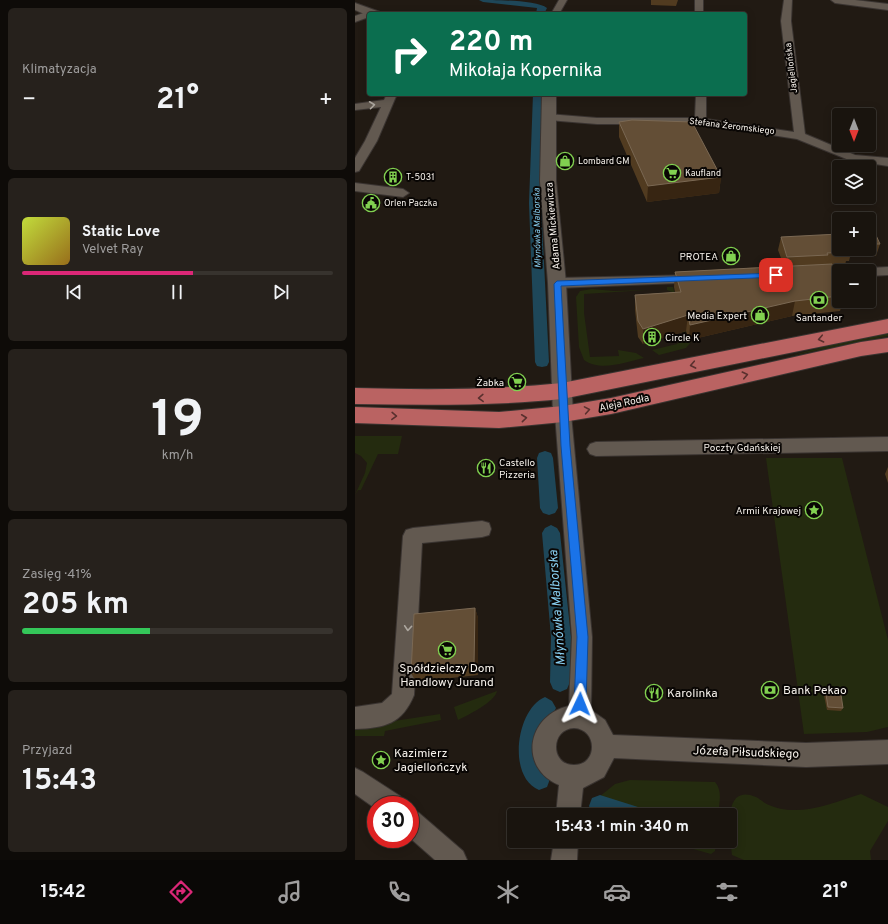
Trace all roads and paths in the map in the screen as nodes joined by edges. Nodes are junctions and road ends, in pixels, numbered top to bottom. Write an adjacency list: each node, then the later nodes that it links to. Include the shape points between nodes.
1 (563, 0): 8 (street)
2 (699, 0): 9 (street)
3 (788, 0): 18 (street, Jagiellońska, via 786,21)
4 (835, 0): 6 (street)
5 (355, 6): 7 (street)
6 (888, 7)
7 (367, 12)
8 (556, 12)
9 (699, 12)
10 (367, 15): 11 (street)
11 (355, 19)
12 (549, 96): 16 (street, Adama Mickiewicza)
13 (701, 96): 17 (street)
14 (391, 98): 15 (street, one-way to 14); 20 (street)
15 (355, 107)
16 (548, 118): 17 (street, Stefana Żeromskiego, via 597,121); 26 (street, Adama Mickiewicza, via 548,181)
17 (700, 121): 18 (street, Stefana Żeromskiego)
18 (799, 136): 19 (street, Stefana Żeromskiego, via 853,158)
19 (888, 162)
20 (355, 168)
21 (355, 187): 22 (street)
22 (403, 193)
23 (888, 271): 24 (street)
24 (876, 272)
25 (710, 278): 26 (street)
26 (557, 284): 29 (street, Adama Mickiewicza)
27 (888, 326): 29 (main road, one-way to 29)
28 (888, 345): 31 (main road, Aleja Rodła, one-way to 28, via 611,406)
29 (562, 391): 30 (main road, one-way to 30, via 459,398); 31 (street, Adama Mickiewicza)
30 (355, 396)
31 (563, 414): 32 (main road, Aleja Rodła, one-way to 31, via 499,420); 36 (street, Adama Mickiewicza, via 582,637)
32 (355, 415)
33 (888, 444): 34 (street, Poczty Gdańskiej)
34 (596, 449)
35 (482, 529): 37 (street, one-way to 37, via 413,536 402,699 387,713 375,717)
36 (580, 716): 38 (street, via 593,722 599,729); 40 (street, via 567,717 559,721 552,727 545,744 548,762 553,770)
37 (355, 718)
38 (604, 746): 39 (street, Józefa Piłsudskiego, via 806,755); 40 (street, via 601,759 594,770)
39 (888, 752)
40 (572, 778): 43 (street)
41 (355, 780): 42 (street)
42 (378, 796)
43 (569, 808)
44 (419, 830): 46 (street)
45 (565, 848): 47 (street)
46 (454, 860)
47 (564, 860)

